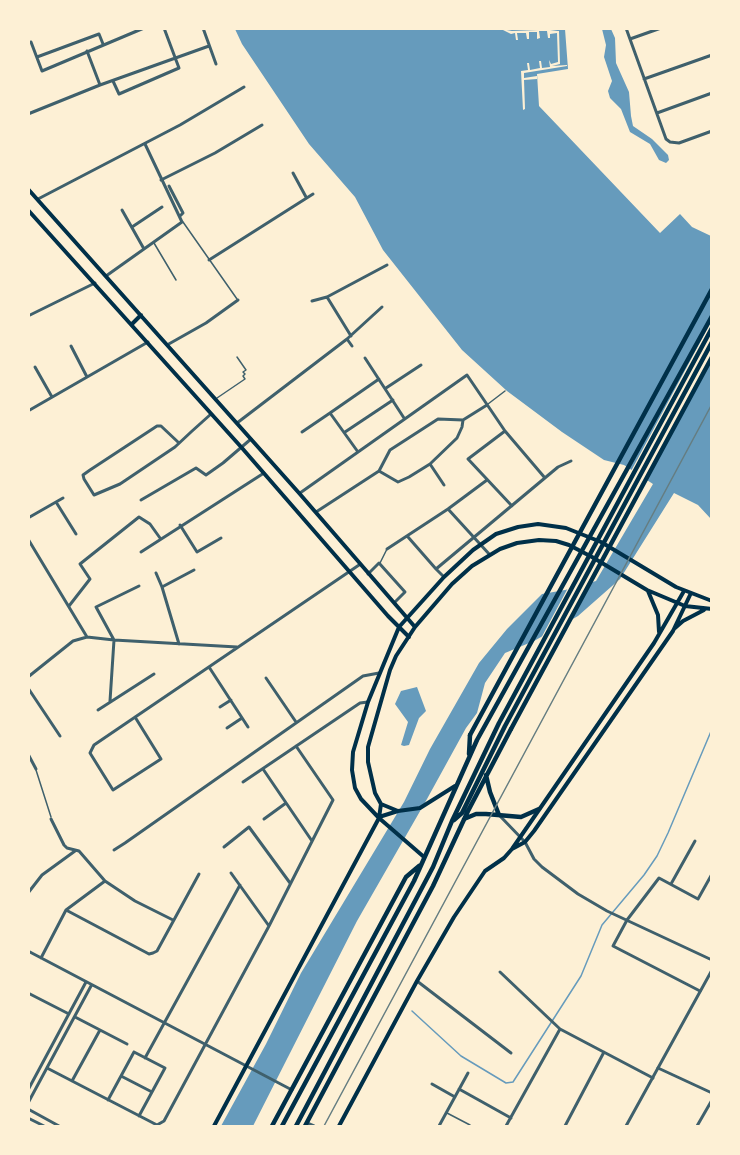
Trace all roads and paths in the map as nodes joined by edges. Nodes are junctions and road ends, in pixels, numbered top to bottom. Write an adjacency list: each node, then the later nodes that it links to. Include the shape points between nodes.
1 (144, 28): 8 (street)
2 (164, 28): 13 (street)
3 (203, 28): 9 (street)
4 (626, 28): 6 (street)
5 (661, 28): 6 (street)
6 (630, 39): 15 (street)
7 (31, 42): 12 (street)
8 (103, 44): 10 (street); 12 (street, via 99,34)
9 (210, 46): 13 (street); 14 (street)
10 (87, 51): 12 (street, via 42,71); 17 (street)
11 (711, 56): 15 (street)
12 (37, 57)
13 (175, 58): 16 (street); 16 (street, via 179,68 119,94)
14 (216, 64)
15 (644, 80): 20 (street)
16 (113, 81): 17 (street)
17 (100, 85): 21 (street)
18 (244, 87): 24 (street)
19 (711, 93): 20 (street)
20 (656, 113): 23 (street, via 670,142 679,143)
21 (28, 114)
22 (262, 125): 26 (street)
23 (711, 131)
24 (145, 144): 26 (street); 31 (street)
25 (293, 173): 30 (street)
26 (161, 180): 35 (street)
27 (169, 186): 35 (street, via 183,213)
28 (28, 189): 31 (main road)
29 (313, 194): 30 (street)
30 (306, 197): 40 (street)
31 (38, 199): 42 (main road)
32 (162, 207): 37 (street)
33 (28, 210): 44 (main road)
34 (122, 210): 37 (street)
35 (180, 216): 36 (street)
36 (182, 222): 38 (street); 40 (lane)
37 (132, 227): 39 (street)
38 (153, 242): 39 (street); 43 (lane)
39 (144, 249): 42 (street)
40 (209, 260): 47 (lane)
41 (387, 266): 46 (street)
42 (106, 276): 50 (main road)
43 (176, 280)
44 (95, 283): 51 (street); 53 (main road)
45 (711, 289): 163 (main road, via 470,735)
46 (327, 297): 48 (street); 55 (street)
47 (238, 300): 59 (street)
48 (312, 301)
49 (382, 307): 55 (street)
50 (141, 315): 53 (main road); 59 (main road)
51 (28, 316)
52 (711, 316): 163 (main road)
53 (132, 324): 57 (main road)
54 (711, 328): 179 (main road, via 499,723)
55 (351, 336): 56 (street)
56 (347, 339): 61 (street); 80 (street)
57 (148, 342): 67 (street); 77 (main road)
58 (711, 342): 164 (main road)
59 (167, 345): 72 (main road)
60 (70, 346): 67 (street)
61 (352, 346)
62 (237, 357): 72 (lane, via 246,370 245,379)
63 (711, 357): 167 (main road)
64 (365, 358): 68 (street)
65 (421, 365): 69 (street)
66 (35, 367): 71 (street)
67 (87, 377): 71 (street)
68 (379, 379): 69 (street); 76 (street)
69 (386, 388): 73 (street)
70 (505, 391): 74 (lane)
71 (52, 397): 75 (street)
72 (216, 399): 80 (main road)
73 (393, 400): 78 (street); 83 (street)
74 (487, 405): 78 (street, via 467,375); 79 (street); 81 (street)
75 (28, 411)
76 (330, 413): 82 (street); 83 (street)
77 (211, 414): 85 (street); 86 (main road)
78 (404, 418): 87 (street)
79 (463, 420): 89 (street, via 457,438); 90 (street, via 438,419 390,450)
80 (237, 423): 84 (main road)
81 (505, 431): 92 (street); 93 (street, via 468,459)
82 (302, 432)
83 (345, 432): 87 (street)
84 (251, 439): 86 (street); 95 (main road)
85 (179, 443): 85 (street, via 127,480 94,495 83,475 157,426)
86 (242, 448): 91 (main road); 97 (street, via 206,475 196,468)
87 (358, 452): 95 (street)
88 (571, 461): 92 (street)
89 (430, 464): 90 (street, via 398,482); 94 (street)
90 (379, 471): 101 (street)
91 (264, 473): 103 (street); 119 (main road)
92 (545, 478): 99 (street)
93 (487, 480): 99 (street); 100 (street)
94 (444, 485)
95 (300, 493): 101 (main road)
96 (63, 498): 98 (street)
97 (141, 500)
98 (56, 502): 102 (street); 104 (street)
99 (512, 506): 108 (street)
100 (448, 509): 105 (street); 108 (street)
101 (316, 512): 116 (main road)
102 (28, 518)
103 (180, 525): 106 (street); 107 (street, via 197,552)
104 (76, 534)
105 (407, 537): 112 (street); 117 (street)
106 (160, 538): 113 (street); 131 (street, via 139,517 80,564 90,579)
107 (221, 538)
108 (474, 538): 110 (street); 117 (street)
109 (28, 539): 111 (street)
110 (479, 545): 114 (street); 122 (main road); 126 (main road, via 518,527 538,524 575,530)
111 (31, 547): 131 (street)
112 (387, 549): 115 (lane)
113 (141, 552)
114 (490, 555): 125 (main road, via 518,543 564,543); 136 (main road, via 452,584)
115 (379, 563): 121 (street); 129 (street, via 405,592)
116 (359, 565): 119 (street); 121 (main road)
117 (436, 569): 122 (street)
118 (194, 570): 124 (street)
119 (350, 571): 135 (main road); 143 (street)
120 (156, 573): 124 (street)
121 (368, 574): 129 (main road)
122 (444, 577): 134 (main road)
123 (139, 586): 141 (street, via 96,607)
124 (162, 587): 142 (street)
125 (647, 590): 130 (main road); 138 (main road, via 658,615)
126 (684, 591): 127 (main road); 130 (main road)
127 (691, 594): 128 (main road); 132 (main road)
128 (711, 601)
129 (394, 603): 134 (main road)
130 (678, 603): 132 (main road); 138 (main road)
131 (69, 606): 139 (street)
132 (685, 606): 133 (main road); 137 (main road)
133 (711, 609): 137 (main road, via 683,621)
134 (406, 619): 135 (main road); 136 (main road)
135 (399, 627): 140 (main road); 145 (main road)
136 (416, 627): 140 (main road)
137 (673, 631): 183 (main road)
138 (658, 636): 172 (main road)
139 (87, 637): 141 (street); 147 (street, via 73,641)
140 (409, 637): 171 (main road, via 390,670 368,747 370,779)
141 (114, 640): 142 (street); 151 (street)
142 (179, 644): 143 (street)
143 (239, 647): 144 (street)
144 (210, 667): 150 (street); 155 (street)
145 (379, 673): 152 (main road); 157 (street, via 363,676)
146 (154, 674): 151 (street)
147 (28, 677)
148 (266, 678): 157 (street)
149 (28, 688): 160 (street)
150 (231, 700): 153 (street); 156 (street)
151 (110, 701): 154 (street)
152 (368, 702): 161 (street, via 360,703); 175 (main road, via 353,752 352,770 361,799)
153 (220, 707)
154 (98, 710)
155 (135, 717): 155 (street, via 91,749 113,790 161,759)
156 (242, 718): 158 (street); 159 (street)
157 (296, 722): 185 (street)
158 (248, 727)
159 (227, 728)
160 (60, 736)
161 (296, 746): 166 (street); 181 (street, via 333,800)
162 (28, 754): 165 (street)
163 (469, 757): 169 (main road)
164 (484, 768): 167 (main road); 179 (main road, via 462,813)
165 (36, 769): 177 (lane)
166 (263, 769): 168 (street); 170 (street)
167 (486, 776): 174 (main road); 176 (main road)
168 (243, 782)
169 (455, 786): 173 (main road, via 424,805); 188 (main road)
170 (286, 803): 178 (street); 181 (street)
171 (381, 804): 173 (main road); 175 (main road)
172 (539, 809): 174 (main road, via 514,818); 180 (main road)
173 (398, 811): 175 (main road)
174 (499, 814): 176 (main road); 180 (street)
175 (379, 818): 188 (main road); 223 (main road)
176 (465, 818): 179 (main road); 246 (main road)
177 (51, 819): 187 (street, via 64,845)
178 (264, 819)
179 (452, 821): 253 (main road, via 423,888)
180 (519, 836): 183 (street); 186 (main road)
181 (312, 841): 194 (street)
182 (695, 841): 196 (street)
183 (525, 842): 186 (main road); 200 (street, via 542,867 578,894)
184 (224, 846): 194 (street, via 249,827)
185 (114, 849)
186 (512, 849): 207 (main road, via 485,871)
187 (75, 851): 193 (street); 197 (street, via 42,875)
188 (424, 857): 189 (main road)
189 (421, 864): 233 (main road, via 406,877); 252 (main road)
190 (231, 873): 195 (street)
191 (199, 874): 199 (street)
192 (711, 874): 196 (street, via 698,899)
193 (105, 881): 198 (street); 199 (street)
194 (290, 884): 201 (street)
195 (240, 885): 201 (street); 214 (street)
196 (670, 885): 200 (street, via 658,878)
197 (28, 893)
198 (66, 910): 199 (street, via 149,954 157,951); 203 (street)
199 (174, 920)
200 (627, 920): 204 (street); 210 (street, via 613,946)
201 (268, 926): 218 (street)
202 (28, 951): 203 (street)
203 (41, 958): 208 (street)
204 (711, 960)
205 (711, 970): 210 (street)
206 (500, 972): 215 (street)
207 (417, 981): 221 (street); 255 (main road)
208 (86, 982): 209 (street); 212 (street)
209 (92, 985): 213 (street); 214 (street)
210 (700, 991): 225 (street)
211 (28, 993): 212 (street)
212 (69, 1014): 232 (street)
213 (75, 1017): 216 (street); 224 (street)
214 (164, 1023): 218 (street); 222 (street)
215 (560, 1029): 220 (street); 244 (street)
216 (100, 1030): 217 (street); 229 (street)
217 (127, 1044): 219 (lane)
218 (205, 1045): 223 (street); 242 (street, via 164,1121 157,1125)
219 (134, 1052): 222 (street); 227 (street)
220 (604, 1052): 228 (street); 259 (street)
221 (511, 1053)
222 (146, 1058): 234 (street, via 165,1068)
223 (246, 1066): 233 (street); 250 (main road)
224 (47, 1068): 229 (street); 239 (street)
225 (658, 1068): 228 (street); 235 (street)
226 (468, 1073): 231 (street)
227 (121, 1076): 234 (street); 237 (street)
228 (653, 1078): 260 (street)
229 (72, 1081): 237 (street)
230 (432, 1084): 236 (street)
231 (459, 1089): 236 (street); 244 (street)
232 (28, 1090)
233 (292, 1090): 251 (main road)
234 (152, 1092): 242 (street)
235 (711, 1093)
236 (455, 1097): 241 (street)
237 (108, 1100): 242 (street)
238 (711, 1100): 261 (street)
239 (28, 1103)
240 (28, 1109): 249 (street)
241 (447, 1113): 245 (lane); 256 (street)
242 (139, 1116)
243 (28, 1118): 248 (street)
244 (511, 1118): 258 (street)
245 (463, 1121): 247 (lane); 257 (lane)
246 (307, 1125): 254 (street)
247 (470, 1125)
248 (44, 1126)
249 (59, 1126)
250 (214, 1126)
251 (272, 1126)
252 (282, 1126)
253 (296, 1126)
254 (314, 1126)
255 (339, 1126)
256 (439, 1126)
257 (460, 1126)
258 (506, 1126)
259 (565, 1126)
260 (626, 1126)
261 (697, 1126)

